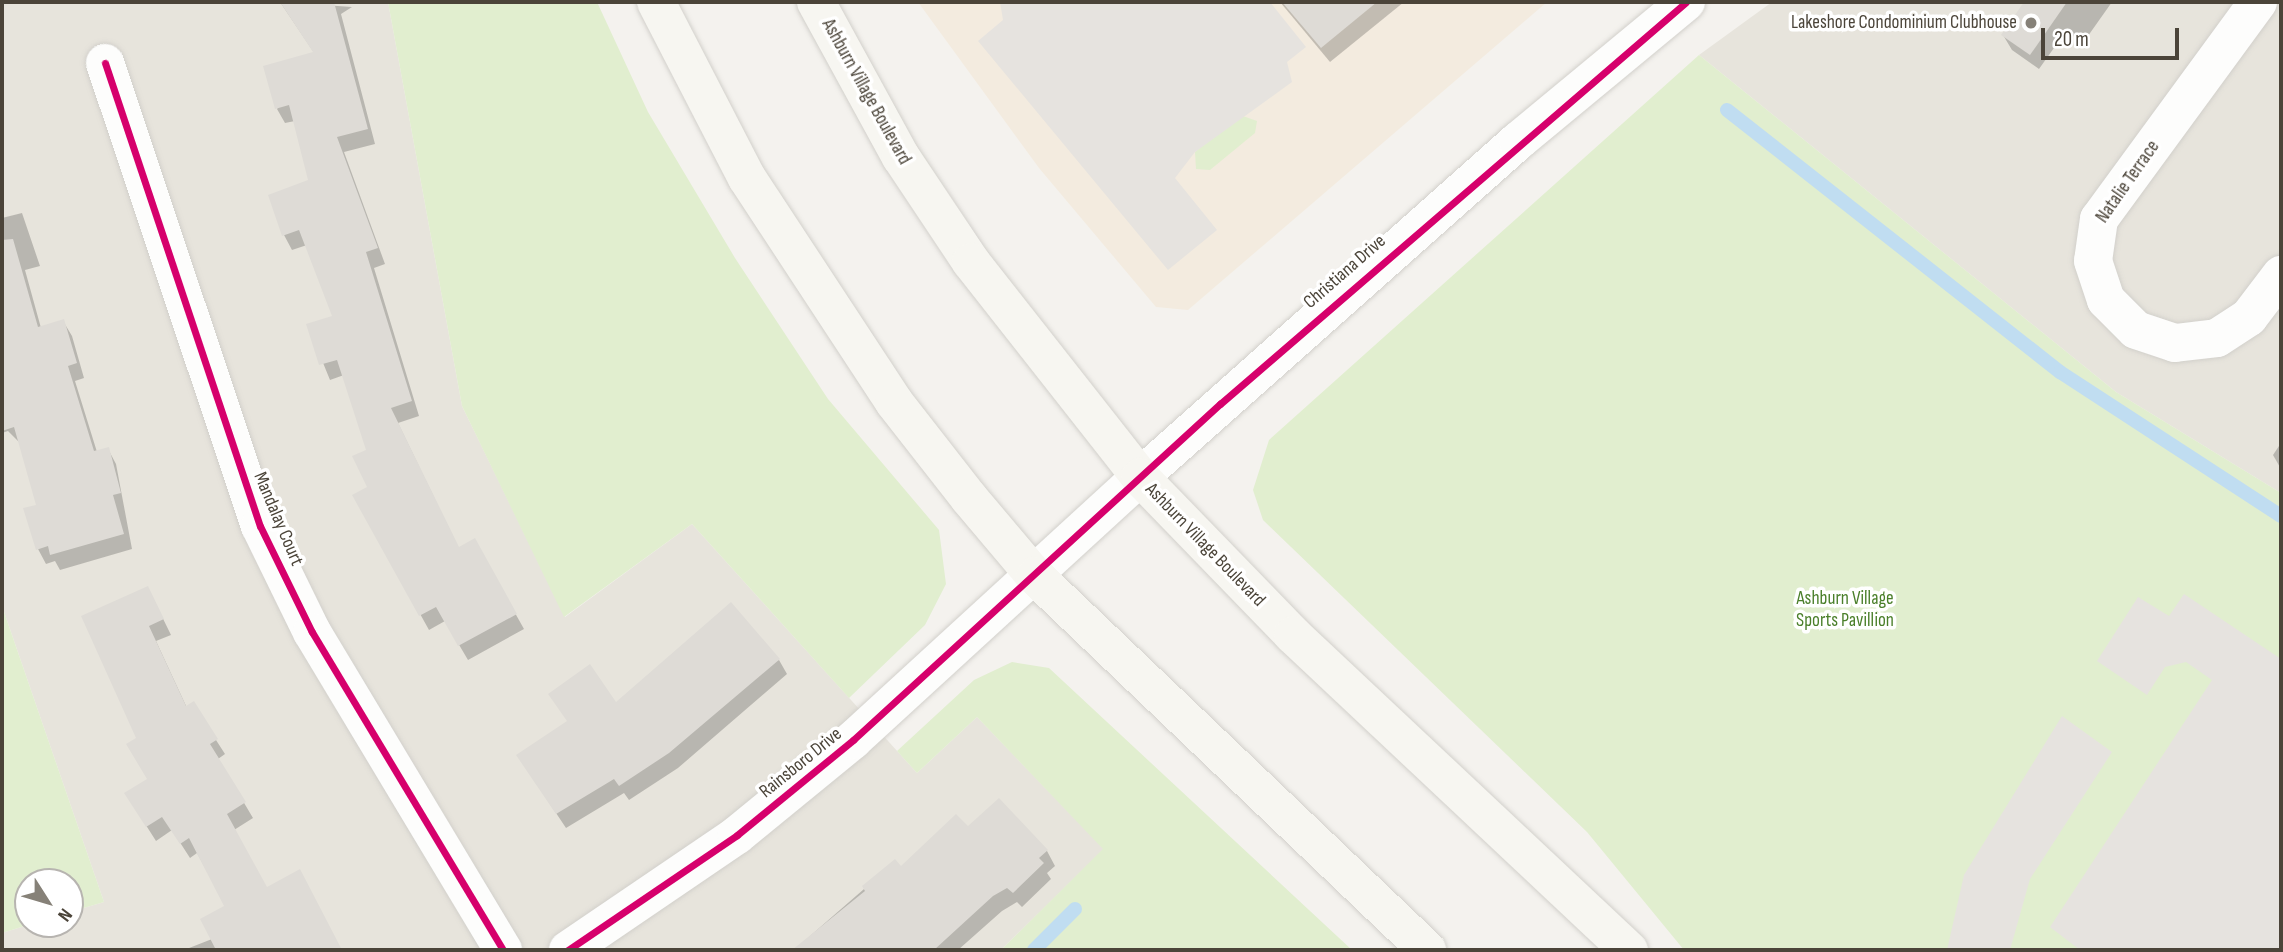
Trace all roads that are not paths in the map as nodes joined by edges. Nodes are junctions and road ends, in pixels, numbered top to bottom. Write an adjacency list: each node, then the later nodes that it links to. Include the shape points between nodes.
1 (656, 2): 8 (main road, via 747,178 818,291 894,402)
2 (816, 2): 7 (main road, Ashburn Village Boulevard, via 901,157 971,262)
3 (1686, 2): 7 (street, Christiana Drive, via 1518,141)
4 (2258, 2): 6 (street, Natalie Terrace, via 2099,219 2093,261 2106,300 2136,330 2175,343 2217,338 2249,317)
5 (105, 63): 9 (street, Mandalay Court, via 260,526 312,632)
6 (2281, 275)
7 (1140, 477): 8 (street, Christiana Drive); 12 (main road, Ashburn Village Boulevard, via 1293,635)
8 (1035, 576): 10 (street, Rainsboro Drive, via 737,835); 11 (main road)
9 (503, 950)
10 (568, 950)
11 (1427, 950)
12 (1629, 950)

